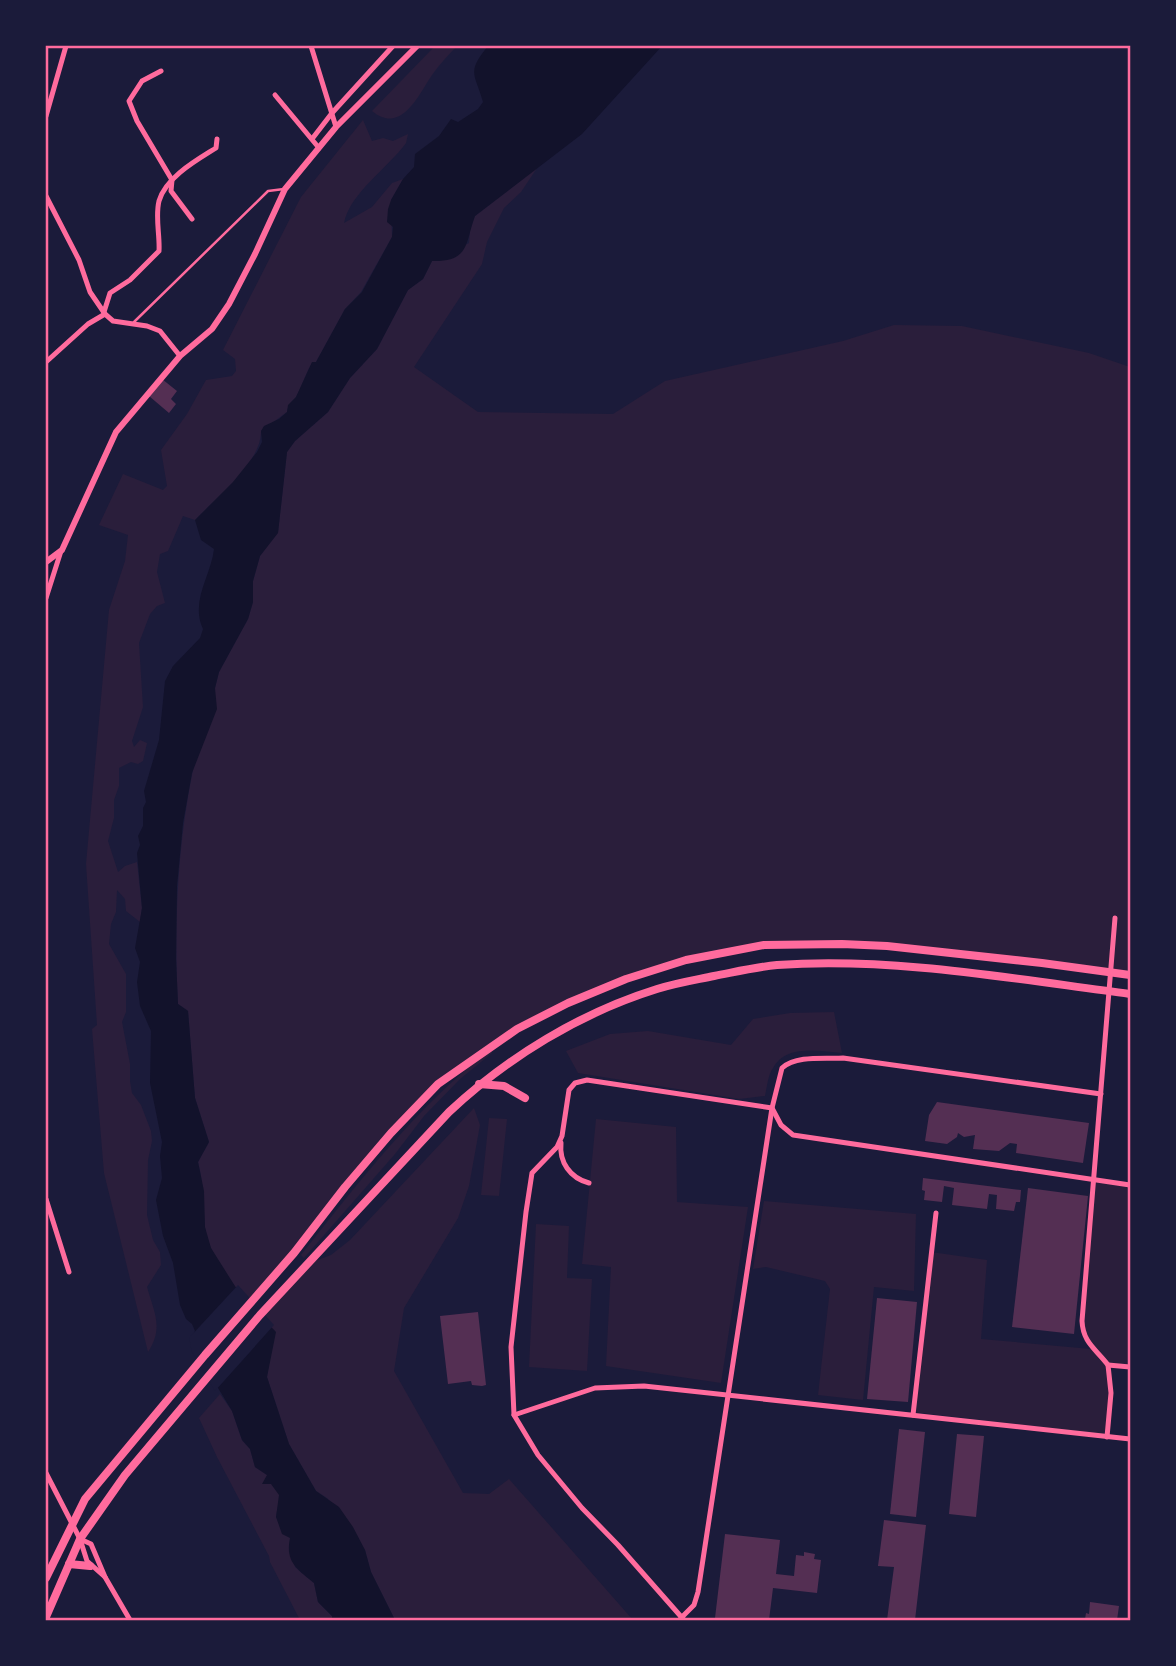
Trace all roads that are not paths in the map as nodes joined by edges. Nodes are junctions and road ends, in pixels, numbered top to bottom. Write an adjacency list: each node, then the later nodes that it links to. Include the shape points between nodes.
1 (66, 46): 8 (street)
2 (311, 46): 7 (street)
3 (393, 46): 7 (street)
4 (417, 46): 9 (street)
5 (161, 71): 13 (street, via 142,81 129,100)
6 (275, 95): 11 (street)
7 (332, 113): 9 (street); 11 (street)
8 (46, 116)
9 (336, 127): 12 (street)
10 (217, 139): 13 (street, via 216,148)
11 (312, 139): 12 (street)
12 (319, 148): 14 (street)
13 (172, 180): 16 (street, via 171,191); 17 (street, via 159,200 159,251 110,293)
14 (285, 189): 18 (lane, via 268,191); 19 (street, via 229,304 212,329)
15 (46, 196): 17 (street, via 90,292)
16 (192, 219)
17 (105, 313): 18 (street, via 113,321); 20 (street)
18 (132, 324): 19 (street, via 160,331)
19 (180, 356): 21 (street, via 116,432)
20 (46, 362)
21 (62, 550): 22 (street); 23 (street)
22 (46, 562)
23 (46, 598)
24 (1115, 918): 25 (street)
25 (1111, 972): 26 (main road); 27 (street); 48 (main road, via 899,947 764,945 626,979 517,1029 438,1084 391,1133 85,1499)
26 (1130, 975)
27 (1109, 992): 28 (main road); 29 (main road, via 891,966 775,965 657,989 598,1012); 30 (street)
28 (1130, 995)
29 (479, 1084): 31 (main road, via 504,1086); 49 (main road, via 307,1264 138,1459)
30 (1101, 1094): 32 (street, via 843,1058 810,1059 782,1068); 34 (street)
31 (525, 1098)
32 (772, 1108): 33 (street, via 587,1080 569,1090); 34 (street, via 780,1125 793,1135); 42 (street)
33 (562, 1136): 35 (street, via 560,1152 565,1164 572,1175); 43 (street, via 532,1173 511,1347)
34 (1094, 1179): 36 (street); 40 (street, via 1083,1335)
35 (589, 1183)
36 (1130, 1185)
37 (46, 1199): 39 (street)
38 (936, 1213): 44 (street)
39 (69, 1272)
40 (1108, 1365): 41 (street); 45 (street)
41 (1130, 1367)
42 (729, 1394): 43 (street, via 645,1386 595,1388); 44 (street); 55 (street, via 698,1592)
43 (514, 1415): 55 (street, via 537,1455)
44 (913, 1415): 45 (street)
45 (1107, 1437): 46 (street)
46 (1130, 1439)
47 (46, 1473): 48 (street)
48 (72, 1523): 49 (street); 53 (main road)
49 (80, 1539): 50 (main road); 51 (street); 52 (street, via 91,1544)
50 (69, 1564): 51 (main road); 54 (main road)
51 (90, 1566): 52 (street)
52 (105, 1577): 56 (street)
53 (46, 1578)
54 (46, 1617)
55 (683, 1619)
56 (131, 1620)

